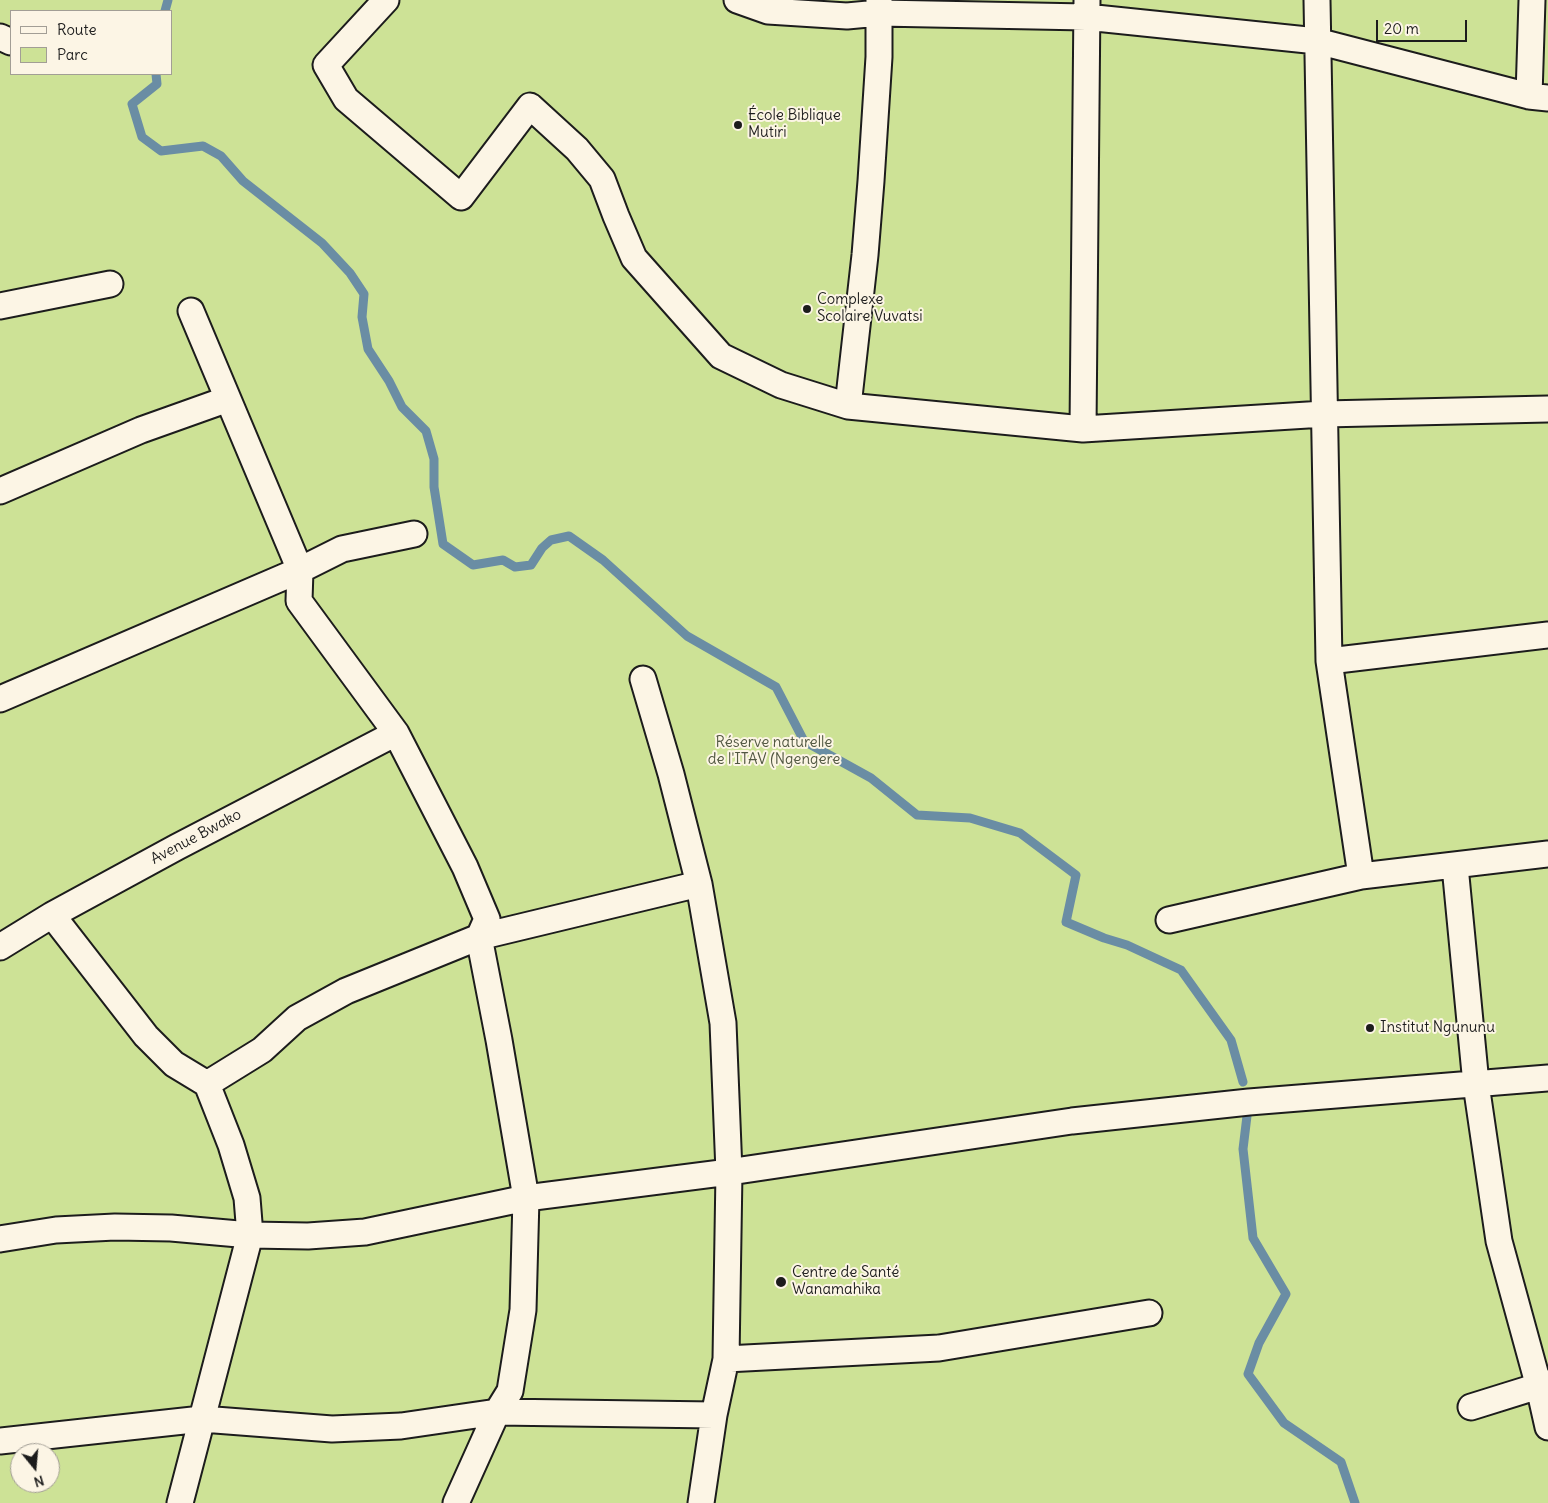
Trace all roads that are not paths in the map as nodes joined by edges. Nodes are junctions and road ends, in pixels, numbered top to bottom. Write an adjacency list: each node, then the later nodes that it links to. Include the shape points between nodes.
1 (386, 0): 13 (street, via 326,65 346,99 461,197 530,106 577,149 602,179 634,258 721,356 781,385)
2 (737, 0): 5 (street, via 768,11 847,16)
3 (1317, 0): 7 (street)
4 (1532, 0): 8 (street)
5 (879, 7): 6 (street); 13 (street, via 871,181)
6 (1086, 8): 7 (street); 16 (street)
7 (1317, 41): 8 (street); 15 (street)
8 (1539, 97)
9 (110, 284): 10 (street)
10 (0, 306)
11 (191, 311): 12 (street)
12 (228, 399): 17 (street, via 141,430); 19 (street)
13 (848, 406): 16 (street)
14 (1548, 409): 15 (street)
15 (1324, 414): 16 (street); 21 (street)
16 (1083, 429)
17 (0, 491)
18 (414, 534): 19 (street, via 342,549)
19 (300, 570): 23 (street); 24 (street, via 300,601)
20 (1548, 636): 21 (street)
21 (1329, 661): 27 (street)
22 (643, 679): 28 (street)
23 (0, 699)
24 (396, 733): 29 (street, Avenue Bwako); 31 (street, via 465,867 487,919)
25 (1548, 854): 26 (street)
26 (1455, 866): 27 (street); 35 (street)
27 (1361, 876): 30 (street)
28 (699, 884): 31 (street); 36 (street, via 723,1024)
29 (52, 915): 32 (street, Avenue Bwako); 34 (street, via 146,1036 174,1064)
30 (1169, 920)
31 (479, 937): 34 (street, via 346,992 297,1018 262,1050); 37 (street)
32 (0, 947)
33 (1548, 1078): 35 (street)
34 (207, 1084): 38 (street, via 247,1198)
35 (1476, 1084): 36 (street, via 1249,1102 1072,1121); 42 (street, via 1499,1241)
36 (729, 1172): 37 (street); 41 (street)
37 (526, 1198): 38 (street, via 365,1232 308,1236); 44 (street, via 522,1310 510,1391)
38 (250, 1235): 39 (street, via 115,1227 56,1230); 46 (street)
39 (0, 1239)
40 (1149, 1313): 41 (street, via 939,1348)
41 (726, 1359): 45 (street)
42 (1544, 1385): 43 (street); 47 (street)
43 (1471, 1407)
44 (497, 1412): 45 (street); 46 (street, via 401,1426 332,1429); 50 (street)
45 (714, 1415): 51 (street)
46 (202, 1419): 48 (street); 49 (street)
47 (1548, 1427)
48 (0, 1441)
49 (180, 1503)
50 (456, 1503)
51 (701, 1503)

